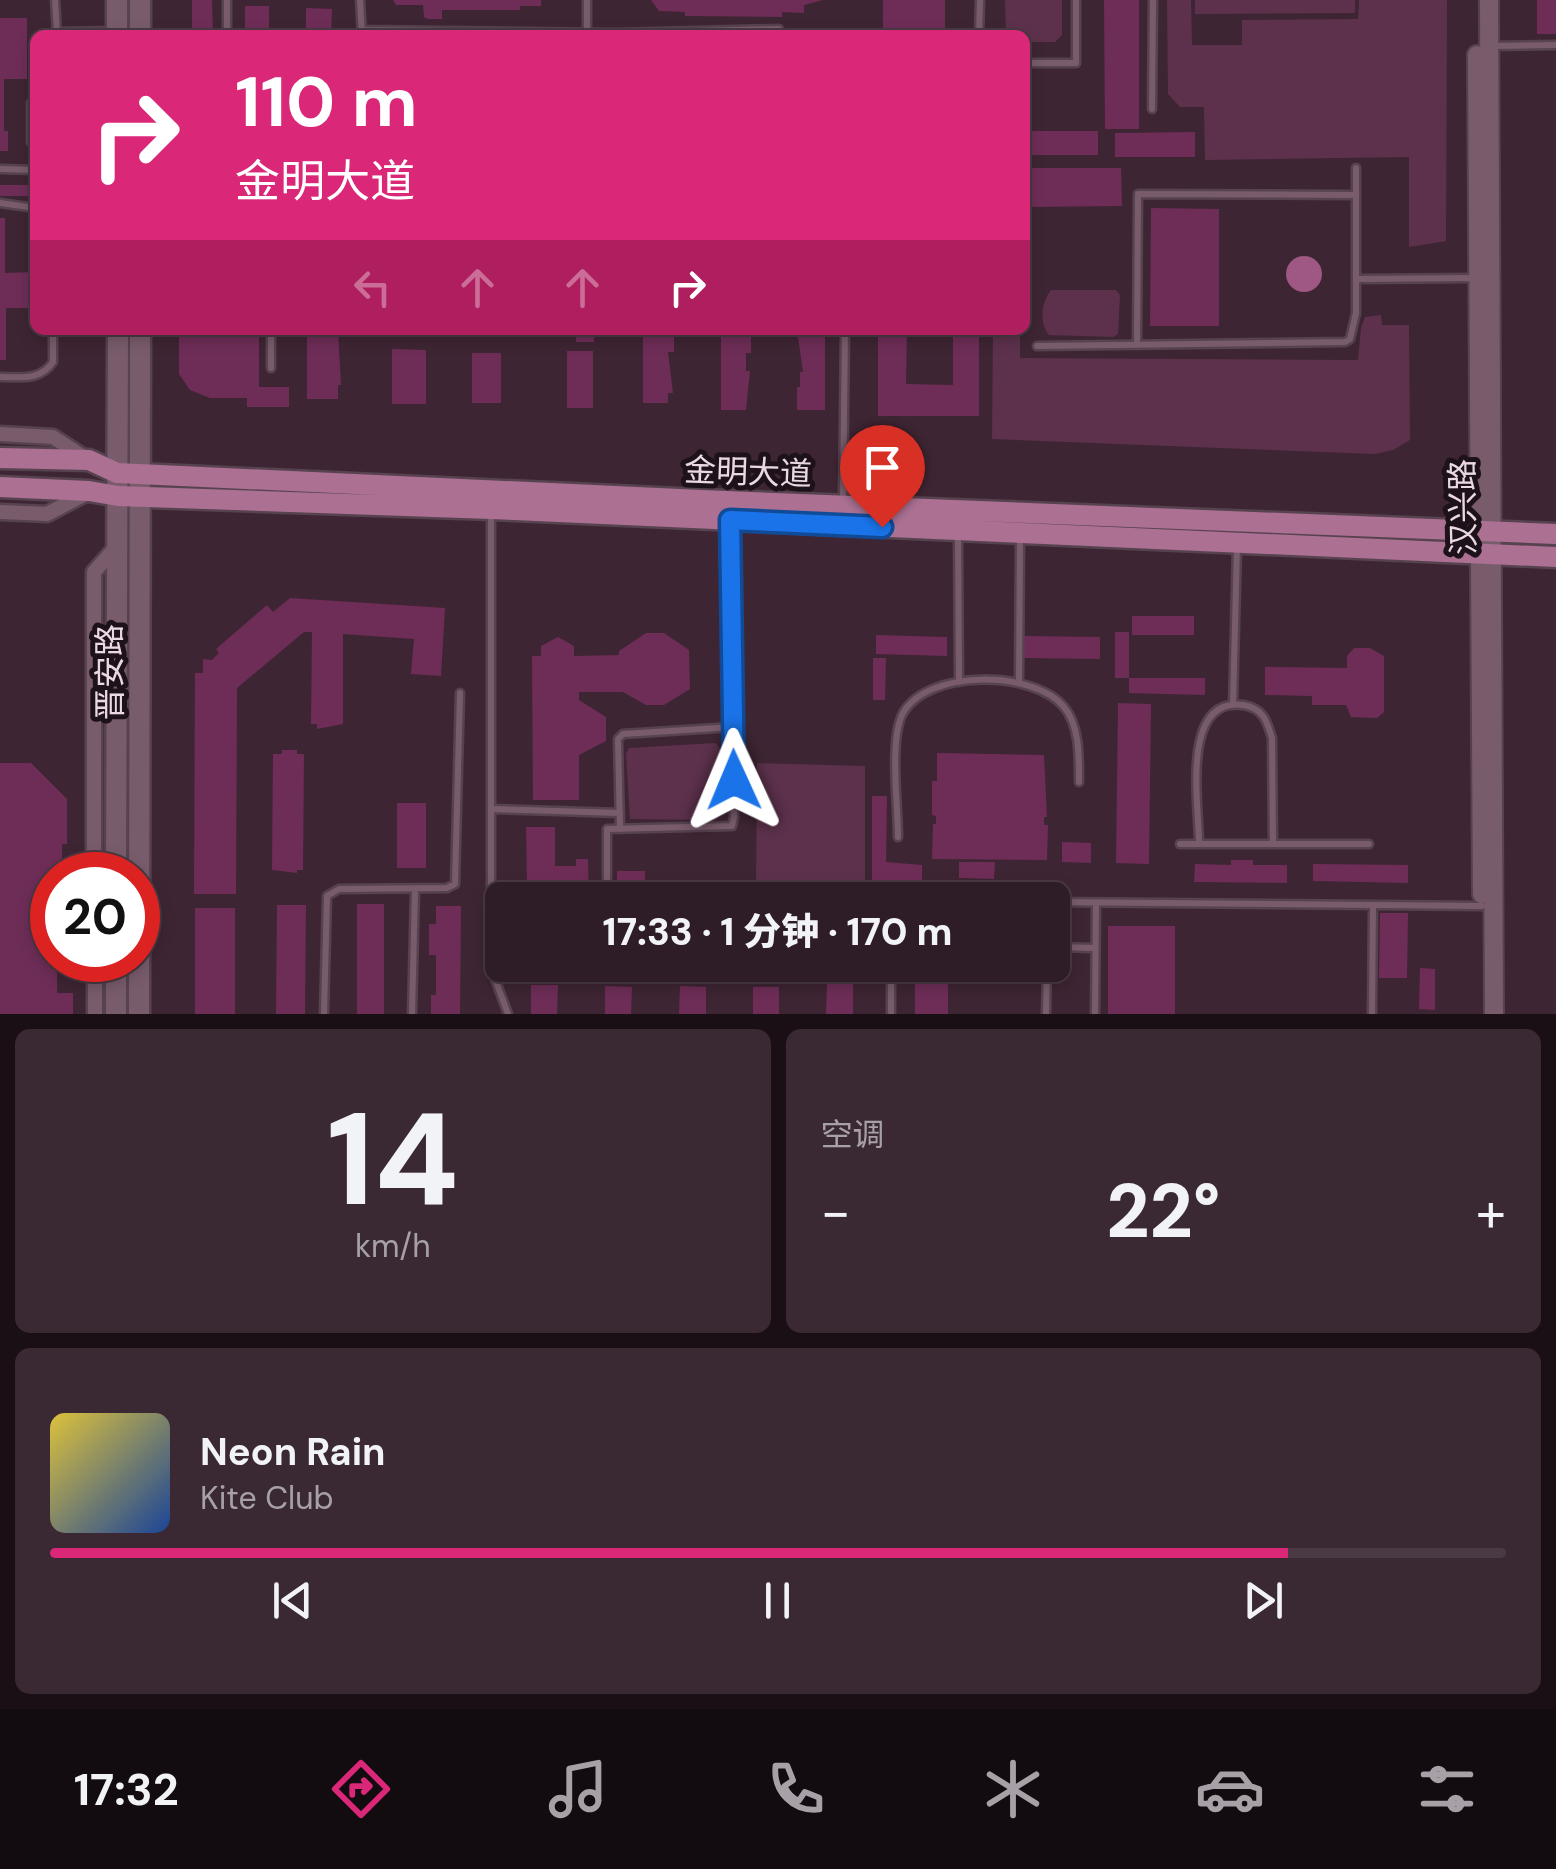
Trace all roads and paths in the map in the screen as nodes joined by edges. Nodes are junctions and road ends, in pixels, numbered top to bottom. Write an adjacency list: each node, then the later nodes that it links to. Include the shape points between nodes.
1 (55, 0): 13 (lane)
2 (117, 0): 14 (main road)
3 (140, 0): 15 (main road)
4 (227, 0): 16 (lane)
5 (360, 0): 17 (lane)
6 (587, 0): 18 (lane)
7 (980, 0): 20 (lane)
8 (1076, 0): 23 (lane, via 1076,63)
9 (1153, 0): 24 (lane)
10 (1477, 0): 31 (street, 汉兴路)
11 (1490, 0): 22 (street, 汉兴路)
12 (779, 29): 19 (lane)
13 (57, 30)
14 (117, 30)
15 (140, 30)
16 (227, 30)
17 (362, 30)
18 (587, 30)
19 (746, 30)
20 (980, 30)
21 (1556, 45): 22 (lane)
22 (1490, 46): 56 (street, 汉兴路)
23 (1030, 62)
24 (1152, 109)
25 (1356, 168): 28 (lane)
26 (0, 169): 27 (lane)
27 (30, 170)
28 (1356, 195): 32 (lane); 38 (lane, via 1138,194)
29 (0, 203): 30 (lane)
30 (30, 207)
31 (1479, 278): 32 (lane); 56 (street, 汉兴路)
32 (1356, 279): 38 (lane, via 1356,313 1344,342)
33 (53, 335): 41 (lane, via 50,368 32,377)
34 (118, 335): 46 (main road, 晋安路)
35 (140, 335): 45 (main road, 晋安路)
36 (271, 335): 40 (lane)
37 (845, 335): 51 (lane)
38 (1137, 344): 39 (lane)
39 (1037, 346)
40 (271, 368)
41 (0, 377)
42 (0, 434): 44 (street, via 53,437)
43 (0, 458): 44 (main road, 金明大道)
44 (89, 460): 46 (main road, 金明大道)
45 (140, 472): 46 (main road, 金明大道); 50 (main road, 晋安路); 51 (main road, 金明大道)
46 (118, 473): 49 (main road, 晋安路)
47 (0, 488): 48 (main road, 金明大道)
48 (90, 491): 49 (main road, 金明大道); 53 (street, via 48,514)
49 (118, 496): 50 (main road, 金明大道); 60 (main road, 晋安路)
50 (140, 497): 52 (main road, 金明大道); 93 (main road, 晋安路)
51 (843, 506): 56 (main road, 金明大道)
52 (491, 509): 54 (main road, 金明大道); 69 (lane)
53 (0, 512)
54 (730, 520): 55 (main road, 金明大道); 67 (lane)
55 (958, 531): 57 (main road, 金明大道); 64 (lane)
56 (1487, 531): 58 (main road, 金明大道); 61 (street, 汉兴路)
57 (1020, 533): 59 (main road, 金明大道); 63 (lane)
58 (1556, 534)
59 (1237, 542): 61 (main road, 金明大道); 66 (lane)
60 (117, 545): 77 (street, via 94,572); 78 (main road, 晋安路)
61 (1487, 554): 62 (main road, 金明大道); 84 (street, 汉兴路); 102 (street, 汉兴路)
62 (1556, 557)
63 (1020, 681): 64 (lane); 68 (lane, via 1038,686 1068,710)
64 (960, 682): 72 (lane, via 917,698 897,728)
65 (460, 693): 80 (lane, via 457,875 448,888)
66 (1233, 705): 74 (lane, via 1213,712 1200,731); 75 (lane, via 1255,708 1268,724)
67 (733, 727): 70 (lane, via 623,734); 71 (lane, via 732,826)
68 (1079, 782)
69 (492, 808): 70 (lane); 96 (lane, via 491,968)
70 (620, 813): 71 (lane)
71 (620, 829): 79 (lane, via 607,829)
72 (898, 837)
73 (1180, 844): 74 (lane)
74 (1198, 844): 75 (lane)
75 (1273, 844): 76 (lane)
76 (1370, 844)
77 (94, 852)
78 (116, 852)
79 (607, 882)
80 (415, 889): 94 (lane, via 339,889 327,896); 95 (lane)
81 (1070, 902): 82 (lane)
82 (1096, 903): 83 (lane); 86 (lane)
83 (1372, 905): 84 (lane); 100 (lane)
84 (1482, 906): 101 (street, 汉兴路)
85 (1070, 947): 86 (lane)
86 (1095, 948): 99 (lane)
87 (94, 982): 91 (street)
88 (116, 982): 92 (main road)
89 (892, 982): 97 (lane)
90 (1047, 982): 98 (lane)
91 (94, 1014)
92 (116, 1014)
93 (139, 1014)
94 (324, 1014)
95 (412, 1014)
96 (508, 1014)
97 (891, 1014)
98 (1046, 1014)
99 (1094, 1014)
100 (1372, 1014)
101 (1482, 1014)
102 (1494, 1014)

